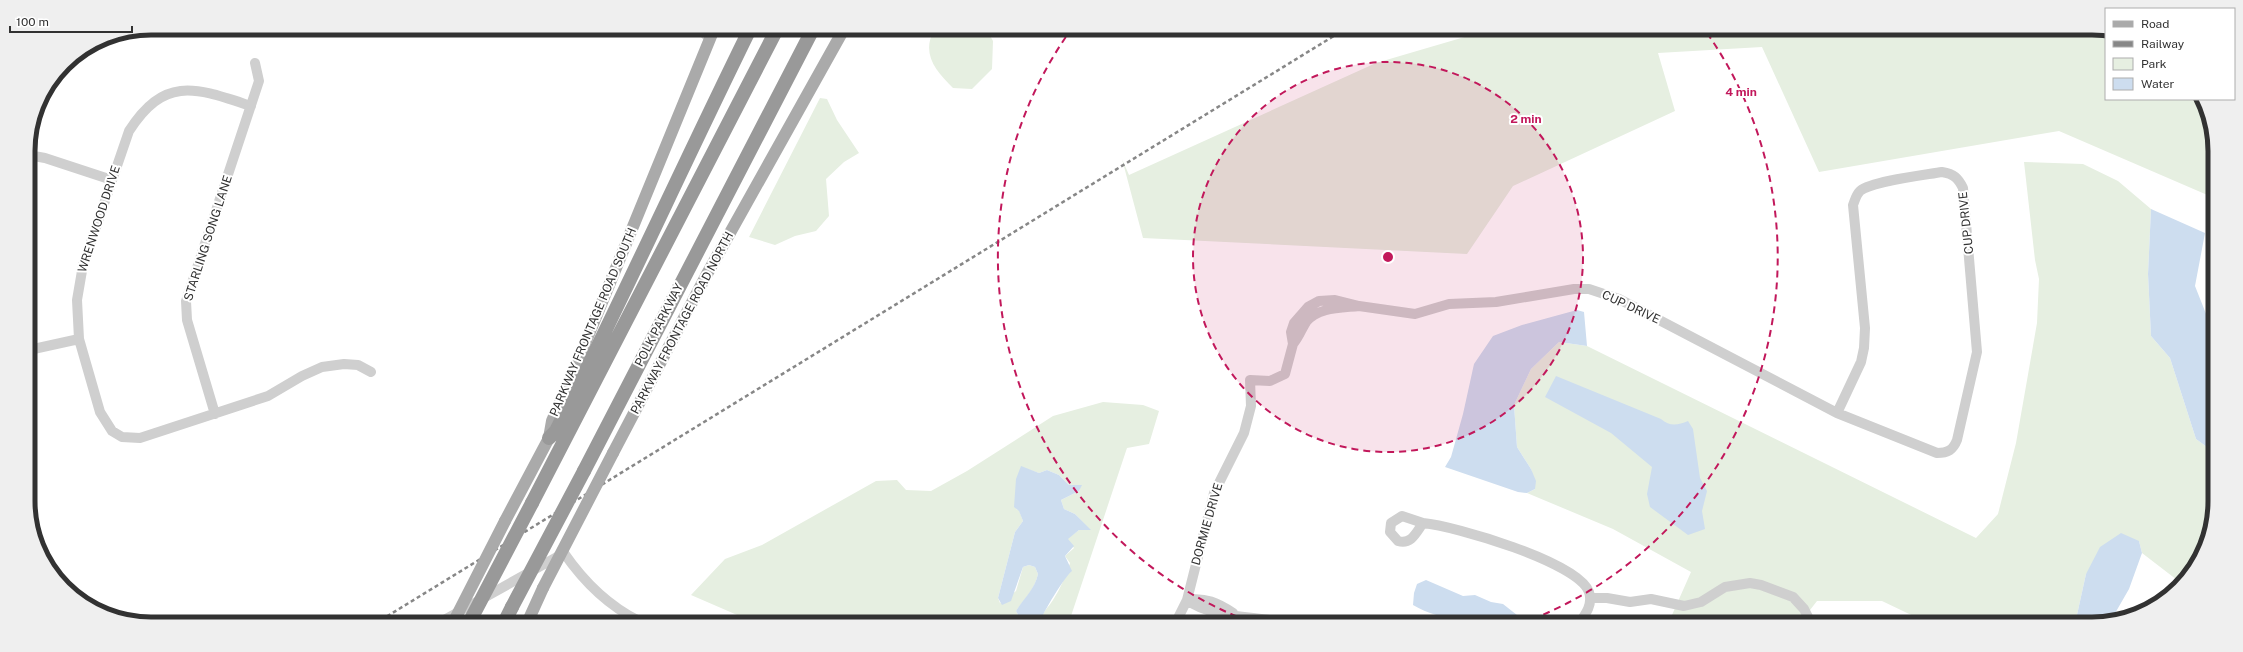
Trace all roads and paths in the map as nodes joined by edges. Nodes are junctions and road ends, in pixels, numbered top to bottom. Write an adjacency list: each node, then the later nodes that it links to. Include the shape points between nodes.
1 (712, 35): 16 (main road, PARKWAY FRONTAGE ROAD SOUTH, via 552,421)
2 (747, 35): 16 (highway, via 670,192 598,348 556,431)
3 (774, 35): 22 (highway, bridge)
4 (809, 35): 23 (highway, POLK PARKWAY, bridge)
5 (841, 35): 24 (main road, PARKWAY FRONTAGE ROAD NORTH, bridge, via 707,274)
6 (256, 63): 7 (street, STARLING SONG LANE, via 259,81)
7 (251, 106): 9 (street, WRENWOOD DRIVE, via 205,91 187,89 161,97 141,112 129,131); 15 (street, STARLING SONG LANE, via 186,301 187,320)
8 (35, 156): 9 (street)
9 (112, 180): 10 (street, WRENWOOD DRIVE, via 83,264 77,300)
10 (79, 339): 11 (street); 15 (street, WRENWOOD DRIVE, via 100,412 112,430 122,437 140,438)
11 (35, 349)
12 (371, 372): 15 (street, WRENWOOD DRIVE, via 358,365 322,367 268,396)
13 (1250, 380): 14 (street, CUP DRIVE, via 1270,381 1286,374 1293,344 1291,332 1294,323 1309,313 1359,306 1415,314 1449,304 1496,302 1574,289 1589,289 1619,299); 19 (street, DORMIE DRIVE, via 1251,406 1244,433 1214,493)
14 (1837, 413): 14 (street, CUP DRIVE, via 1937,453 1946,453 1954,448 1977,352 1963,188 1959,179 1952,174 1942,172 1899,180 1861,191 1856,197 1853,205 1866,328 1861,362)
15 (214, 414)
16 (549, 438): 21 (main road, PARKWAY FRONTAGE ROAD SOUTH, bridge)
17 (1423, 523): 18 (street, via 1490,539 1535,556 1580,580 1586,586)
18 (1590, 598): 28 (street); 29 (street, via 1630,602 1651,599 1684,606 1701,602 1725,587 1750,583 1793,597)
19 (1187, 600): 26 (street, DORMIE DRIVE); 27 (street, via 1211,612)
20 (449, 617): 25 (street, via 564,553 592,589)
21 (456, 617)
22 (472, 617)
23 (507, 617)
24 (530, 617)
25 (632, 617)
26 (1178, 617)
27 (1249, 617)
28 (1584, 617)
29 (1808, 617)

